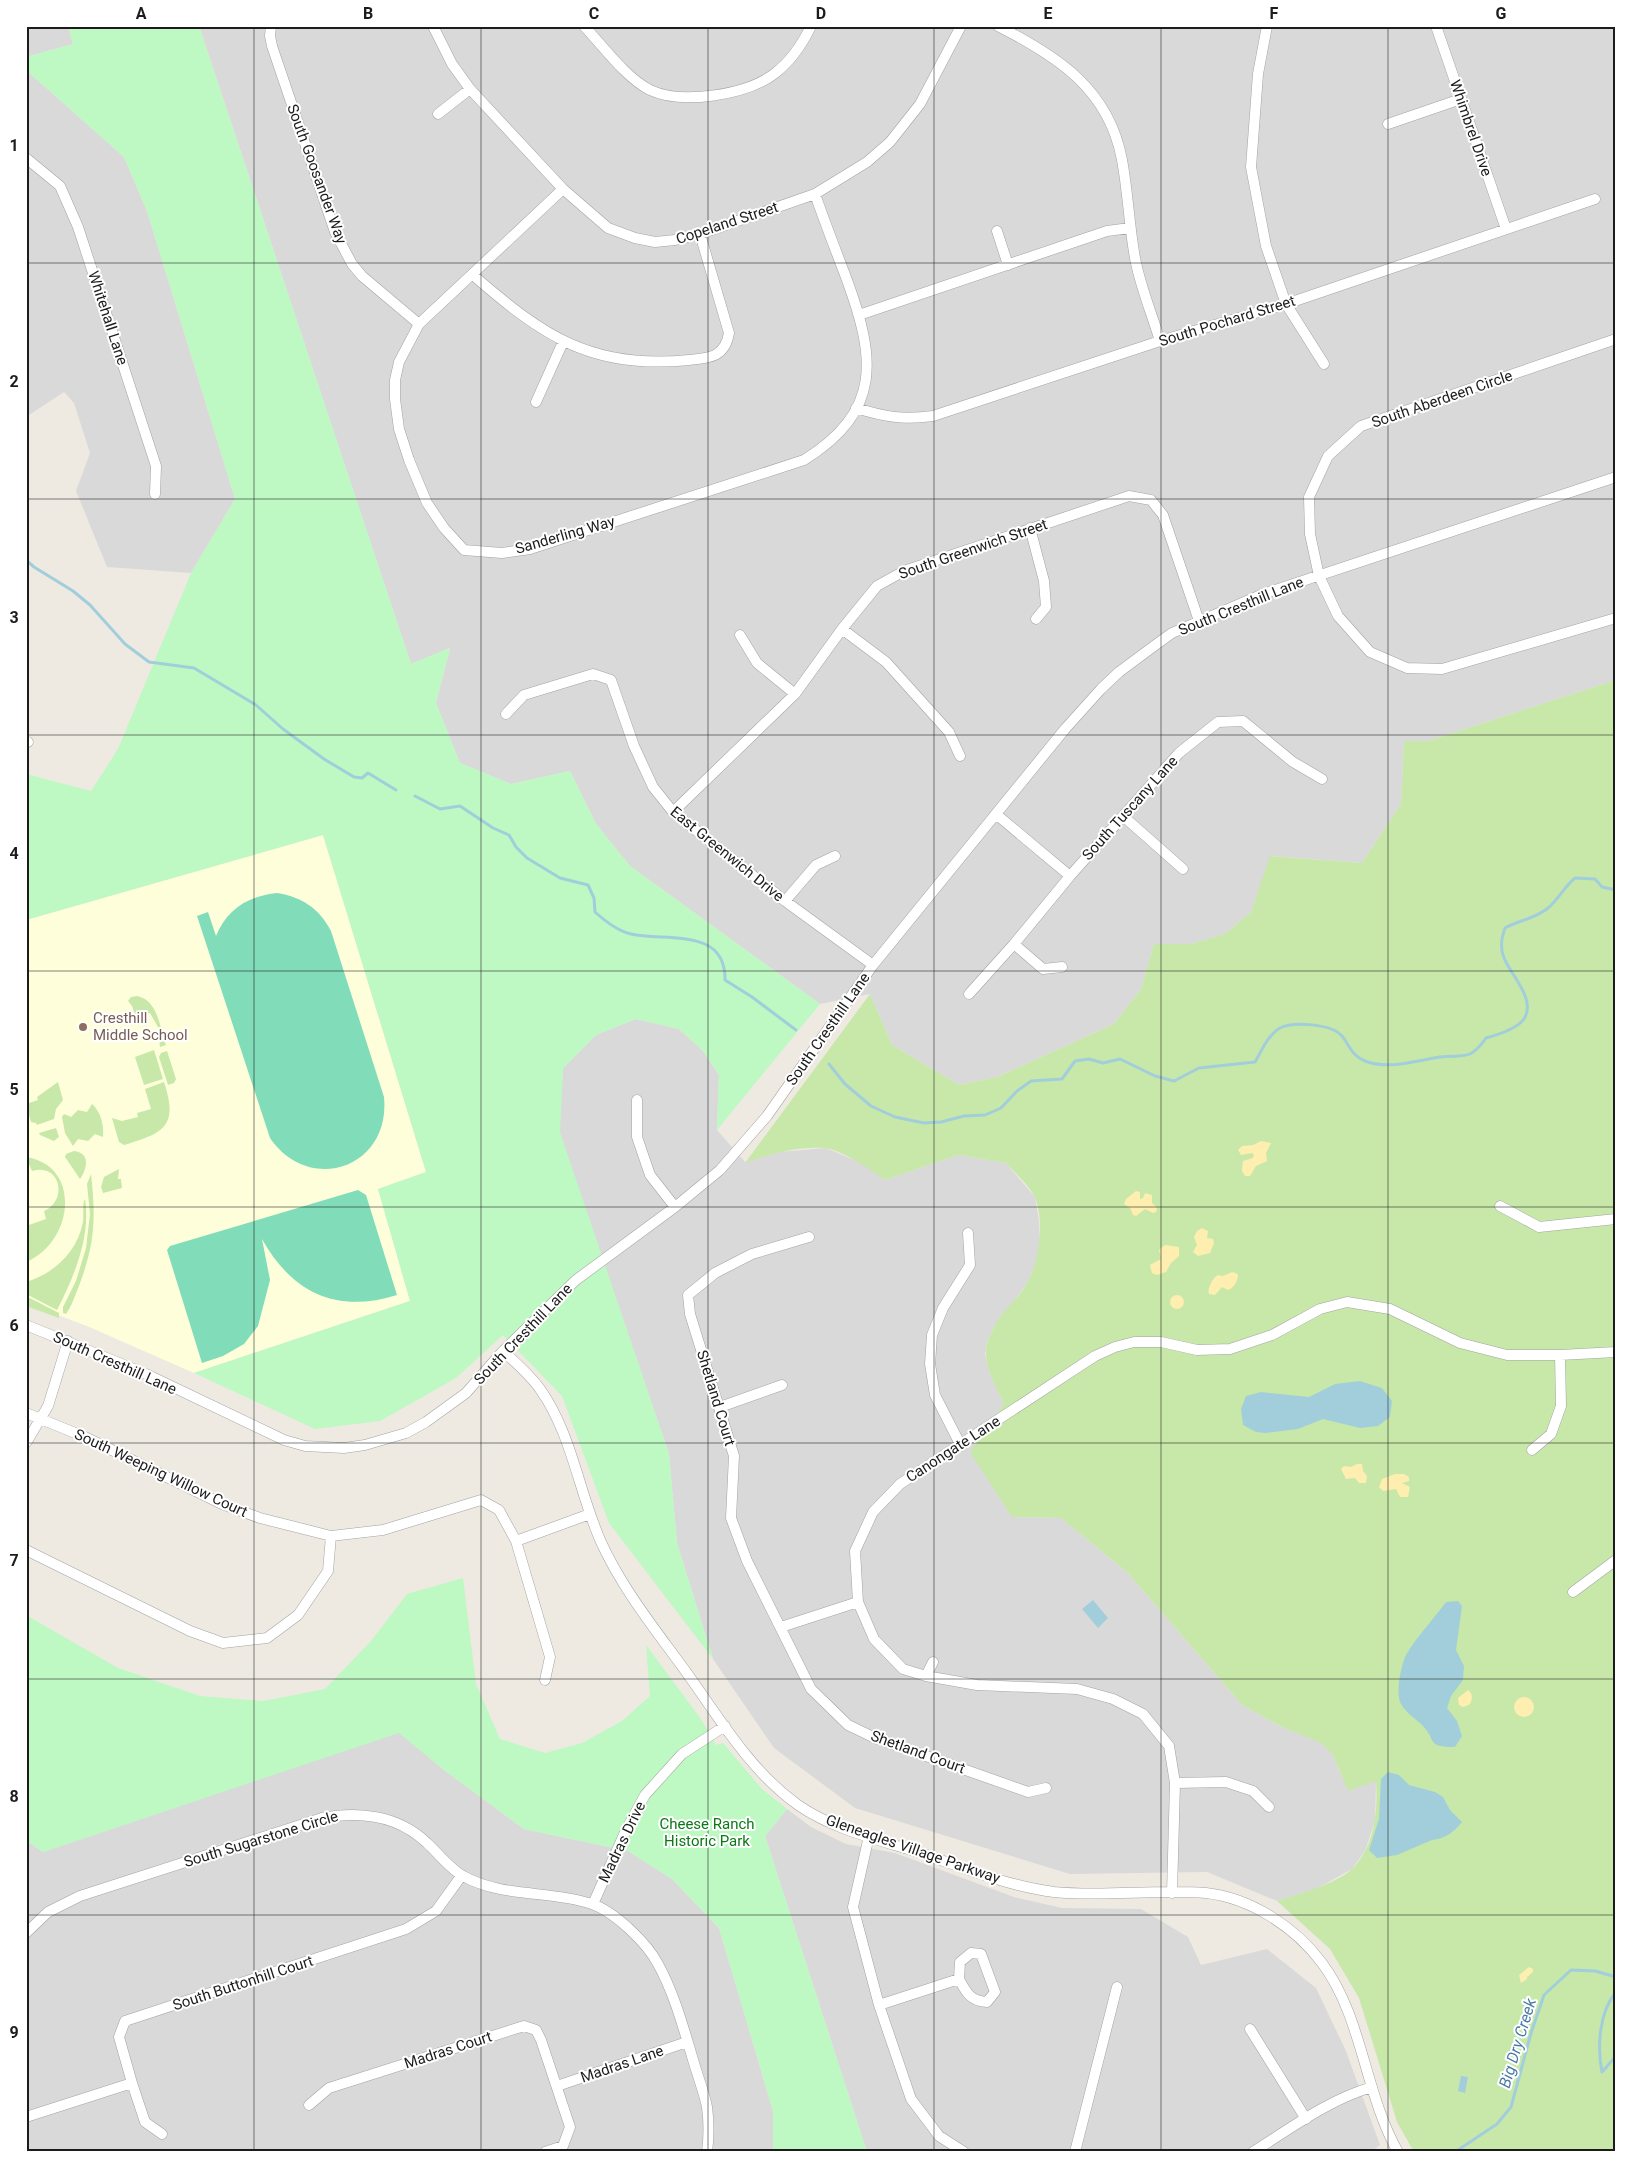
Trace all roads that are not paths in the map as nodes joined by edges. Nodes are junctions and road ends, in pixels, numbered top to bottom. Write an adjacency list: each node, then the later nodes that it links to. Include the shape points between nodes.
1 (271, 26): 25 (street, South Goosander Way, via 272,46 335,232 362,276)
2 (433, 26): 9 (street, Copeland Street, via 452,64)
3 (584, 26): 4 (street, via 635,81 651,90 683,98 729,92 773,75 789,61)
4 (811, 26)
5 (961, 26): 15 (street, Copeland Street, via 920,104 890,142 867,162)
6 (998, 26): 17 (street, via 1061,62 1097,100 1116,136 1122,159)
7 (1267, 26): 23 (street, via 1258,74 1251,167 1266,246)
8 (1436, 26): 10 (street, Whimbrel Drive)
9 (470, 89): 11 (street); 14 (street, Copeland Street)
10 (1461, 99): 12 (street); 18 (street, Whimbrel Drive)
11 (438, 114)
12 (1388, 124)
13 (26, 158): 33 (street, Whitehall Lane, via 60,186 78,227 156,466)
14 (563, 190): 20 (street, Copeland Street, via 608,228 635,238 654,242); 22 (street, Sanderling Way)
15 (815, 194): 20 (street, Copeland Street); 24 (street, Sanderling Way)
16 (1595, 199): 18 (street, South Pochard Street)
17 (1130, 228): 21 (street, via 1107,231); 27 (street, via 1135,260)
18 (1506, 229): 23 (street, South Pochard Street)
19 (997, 231): 21 (street)
20 (700, 234): 28 (street, via 728,333 727,345 718,354 666,363 612,358)
21 (1008, 265): 24 (street)
22 (473, 275): 25 (street, Sanderling Way); 28 (street, via 537,328)
23 (1286, 304): 27 (street, South Pochard Street); 29 (street)
24 (859, 315): 31 (street, Sanderling Way, via 867,348 868,372)
25 (419, 324): 31 (street, Sanderling Way, via 399,362 395,380 399,430 427,503 464,550 502,553 530,549 804,460 837,435)
26 (1616, 339): 35 (street, South Aberdeen Circle, via 1362,426 1328,456 1309,497 1310,534)
27 (1160, 341): 31 (street, South Pochard Street, via 933,416 910,419 886,417)
28 (564, 342): 30 (street)
29 (1324, 364)
30 (536, 402)
31 (856, 408)
32 (1616, 477): 35 (street, South Cresthill Lane)
33 (155, 494)
34 (1030, 528): 37 (street, via 1044,581 1046,607); 38 (street, South Greenwich Street, via 1129,496 1150,500 1163,515); 39 (street, South Greenwich Street, via 904,571 877,586)
35 (1319, 576): 36 (street, South Aberdeen Circle, via 1338,616 1370,652 1407,668 1442,669); 38 (street, South Cresthill Lane, via 1263,594)
36 (1616, 618)
37 (1036, 619)
38 (1199, 621): 46 (street, South Cresthill Lane, via 1172,633 1101,689)
39 (842, 629): 41 (street, South Greenwich Street); 43 (street, via 886,662 949,732)
40 (740, 635): 41 (street, via 757,663)
41 (795, 694): 45 (street, South Greenwich Street)
42 (506, 714): 45 (street, East Greenwich Drive, via 524,695 593,674 611,680 634,746 653,787)
43 (960, 756)
44 (1322, 779): 47 (street, South Tuscany Lane, via 1293,762 1243,721 1218,722 1179,753)
45 (673, 812): 51 (street, East Greenwich Drive)
46 (996, 815): 50 (street); 53 (street, South Cresthill Lane)
47 (1124, 816): 49 (street); 50 (street, South Tuscany Lane)
48 (835, 856): 51 (street, via 816,865)
49 (1183, 869)
50 (1070, 876): 52 (street, South Tuscany Lane)
51 (785, 901): 53 (street, East Greenwich Drive)
52 (1014, 944): 54 (street, via 1043,969); 55 (street, South Tuscany Lane)
53 (873, 965): 58 (street, South Cresthill Lane, via 751,1136 720,1170)
54 (1062, 967)
55 (969, 994)
56 (637, 1100): 58 (street, via 637,1137 650,1175)
57 (1500, 1206): 59 (street, via 1539,1227)
58 (675, 1207): 64 (street, South Cresthill Lane, via 576,1280)
59 (1616, 1219)
60 (968, 1233): 72 (street, via 970,1265 942,1308 932,1335 930,1364 935,1394)
61 (809, 1237): 68 (street, Shetland Court, via 752,1254 715,1273 688,1295 690,1314)
62 (26, 1325): 63 (street, South Cresthill Lane)
63 (68, 1341): 64 (street, South Cresthill Lane, via 284,1440 324,1448 365,1445 406,1433 466,1393); 70 (street, via 48,1406)
64 (503, 1351): 74 (street, Gleneagles Village Parkway, via 528,1374 552,1408)
65 (1616, 1352): 66 (street, Canongate Lane)
66 (1560, 1355): 72 (street, Canongate Lane, via 1507,1354 1460,1343 1390,1309 1347,1302 1320,1309 1272,1335 1230,1349 1197,1350 1161,1342 1134,1342 1116,1347 1094,1356); 73 (street, via 1561,1406 1550,1434)
67 (782, 1385): 68 (street)
68 (720, 1407): 81 (street, Shetland Court, via 734,1456 731,1518 747,1561)
69 (26, 1413): 70 (street, South Weeping Willow Court)
70 (40, 1419): 71 (street); 75 (street, South Weeping Willow Court, via 222,1504 260,1518)
71 (26, 1443)
72 (961, 1446): 80 (street, Canongate Lane, via 900,1484 873,1512 855,1551)
73 (1532, 1450)
74 (590, 1514): 76 (street); 85 (street, Gleneagles Village Parkway, via 611,1564 631,1596)
75 (331, 1536): 76 (street, South Weeping Willow Court, via 383,1530 482,1500 500,1510); 77 (street, via 328,1571 298,1615 267,1638 223,1643 190,1631)
76 (516, 1541): 84 (street, South Weeping Willow Court, via 550,1657)
77 (26, 1550)
78 (1616, 1560): 79 (street)
79 (1573, 1592)
80 (858, 1602): 81 (street); 83 (street, Canongate Lane, via 874,1639 903,1668)
81 (781, 1627): 87 (street, Shetland Court, via 811,1689 848,1725 875,1738 1028,1792)
82 (933, 1662): 83 (street)
83 (926, 1676): 86 (street, Canongate Lane, via 977,1685 1077,1689 1113,1699 1143,1714 1169,1746)
84 (545, 1680)
85 (725, 1726): 89 (street, Gleneagles Village Parkway, via 766,1778 800,1806 839,1826); 92 (street, Madras Drive, via 682,1754 645,1795)
86 (1175, 1783): 88 (street, via 1226,1782 1252,1791); 91 (street, Canongate Lane)
87 (1046, 1788)
88 (1269, 1807)
89 (869, 1836): 91 (street, Gleneagles Village Parkway, via 1027,1887 1080,1894); 96 (street, via 853,1907)
90 (462, 1875): 92 (street, South Sugarstone Circle, via 491,1887); 93 (street, South Sugarstone Circle, via 409,1829 374,1816 339,1814 80,1896 48,1912); 99 (street, South Buttonhill Court, via 436,1911 406,1929 125,2021 119,2038)
91 (1172, 1892): 101 (street, Gleneagles Village Parkway, via 1207,1894 1248,1905 1270,1915 1307,1946 1321,1961 1346,2006)
92 (593, 1904): 98 (street, South Sugarstone Circle, via 634,1934 658,1963)
93 (26, 1933)
94 (959, 1979): 94 (street, via 966,1993 975,2001 987,2002 994,1992 981,1954 971,1953 960,1962); 96 (street)
95 (1117, 1987): 109 (street)
96 (879, 2005): 108 (street, via 912,2099 939,2136)
97 (1250, 2028): 104 (street)
98 (687, 2042): 100 (street, Madras Lane); 107 (street, South Sugarstone Circle, via 707,2106)
99 (132, 2083): 103 (street); 105 (street, South Buttonhill Court, via 145,2122)
100 (557, 2086): 102 (street, Madras Court, via 536,2030 524,2026 329,2088); 106 (street, via 570,2127 563,2146)
101 (1372, 2087): 104 (street, via 1353,2092); 111 (street, Gleneagles Village Parkway, via 1381,2117)
102 (308, 2105)
103 (26, 2117)
104 (1306, 2119): 110 (street)
105 (162, 2134)
106 (545, 2152)
107 (707, 2152)
108 (964, 2152)
109 (1074, 2152)
110 (1252, 2152)
111 (1398, 2152)

